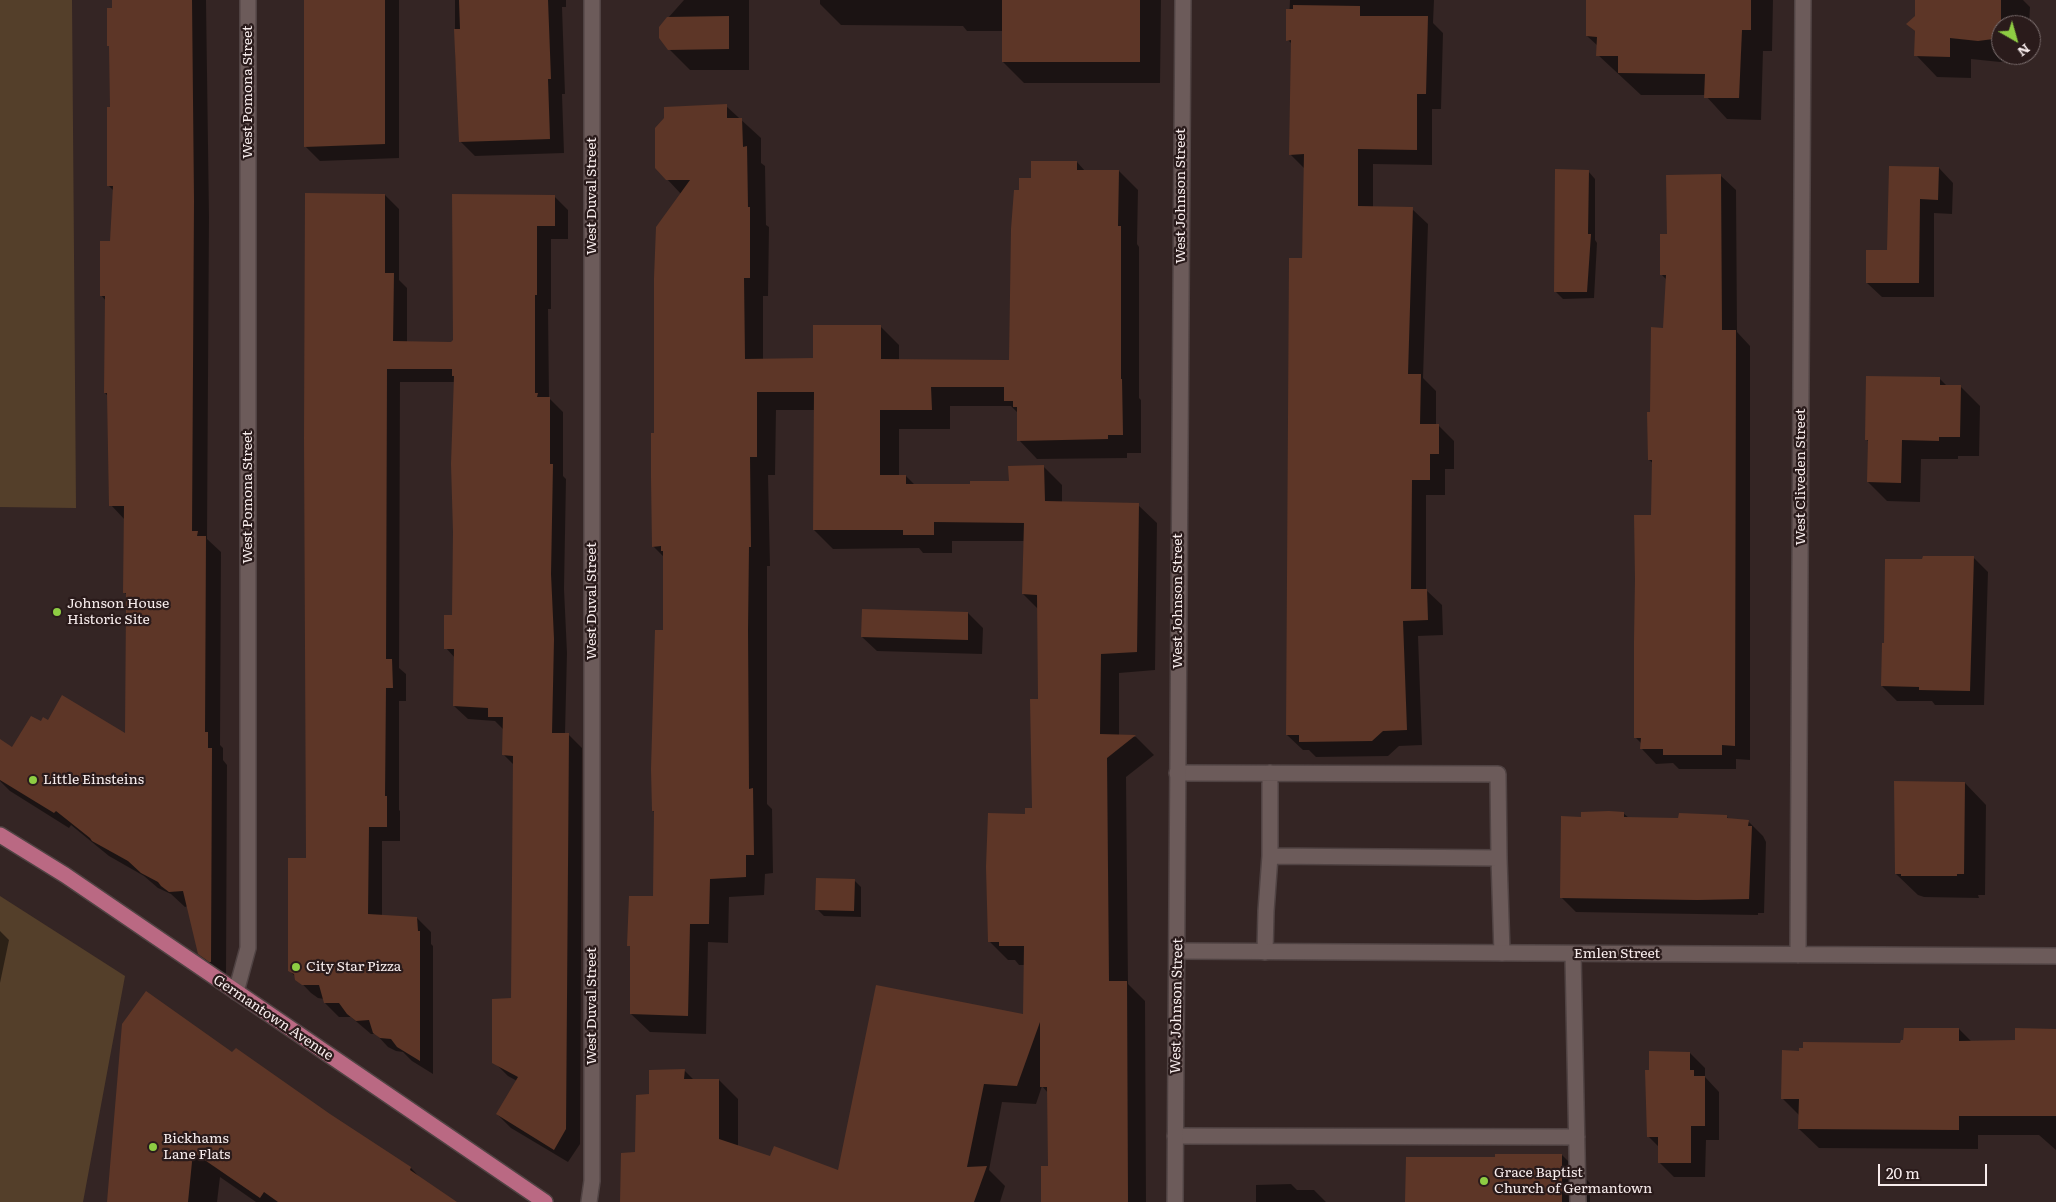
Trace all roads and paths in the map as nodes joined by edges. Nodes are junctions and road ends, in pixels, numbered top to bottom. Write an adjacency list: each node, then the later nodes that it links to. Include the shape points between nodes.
1 (248, 0): 16 (street, West Pomona Street, via 248,948)
2 (592, 0): 20 (street, West Duval Street, via 592,1152)
3 (1183, 0): 5 (street, West Johnson Street)
4 (1803, 0): 14 (street, West Cliveden Street)
5 (1177, 773): 6 (street); 10 (street, West Johnson Street)
6 (1270, 773): 8 (street); 9 (street, via 1498,774)
7 (0, 835): 16 (main road, Germantown Avenue, via 65,875)
8 (1270, 856): 9 (street); 11 (street)
9 (1498, 858): 12 (street)
10 (1177, 951): 11 (street, Emlen Street); 17 (street, West Johnson Street)
11 (1265, 952): 12 (street, Emlen Street)
12 (1502, 953): 13 (street, Emlen Street)
13 (1573, 954): 14 (street, Emlen Street); 18 (street)
14 (1798, 955): 15 (street, Emlen Street)
15 (2056, 956)
16 (236, 992): 19 (main road, Germantown Avenue)
17 (1175, 1136): 18 (street); 21 (street, West Johnson Street)
18 (1577, 1137): 22 (street)
19 (545, 1202)
20 (589, 1202)
21 (1175, 1202)
22 (1578, 1202)

